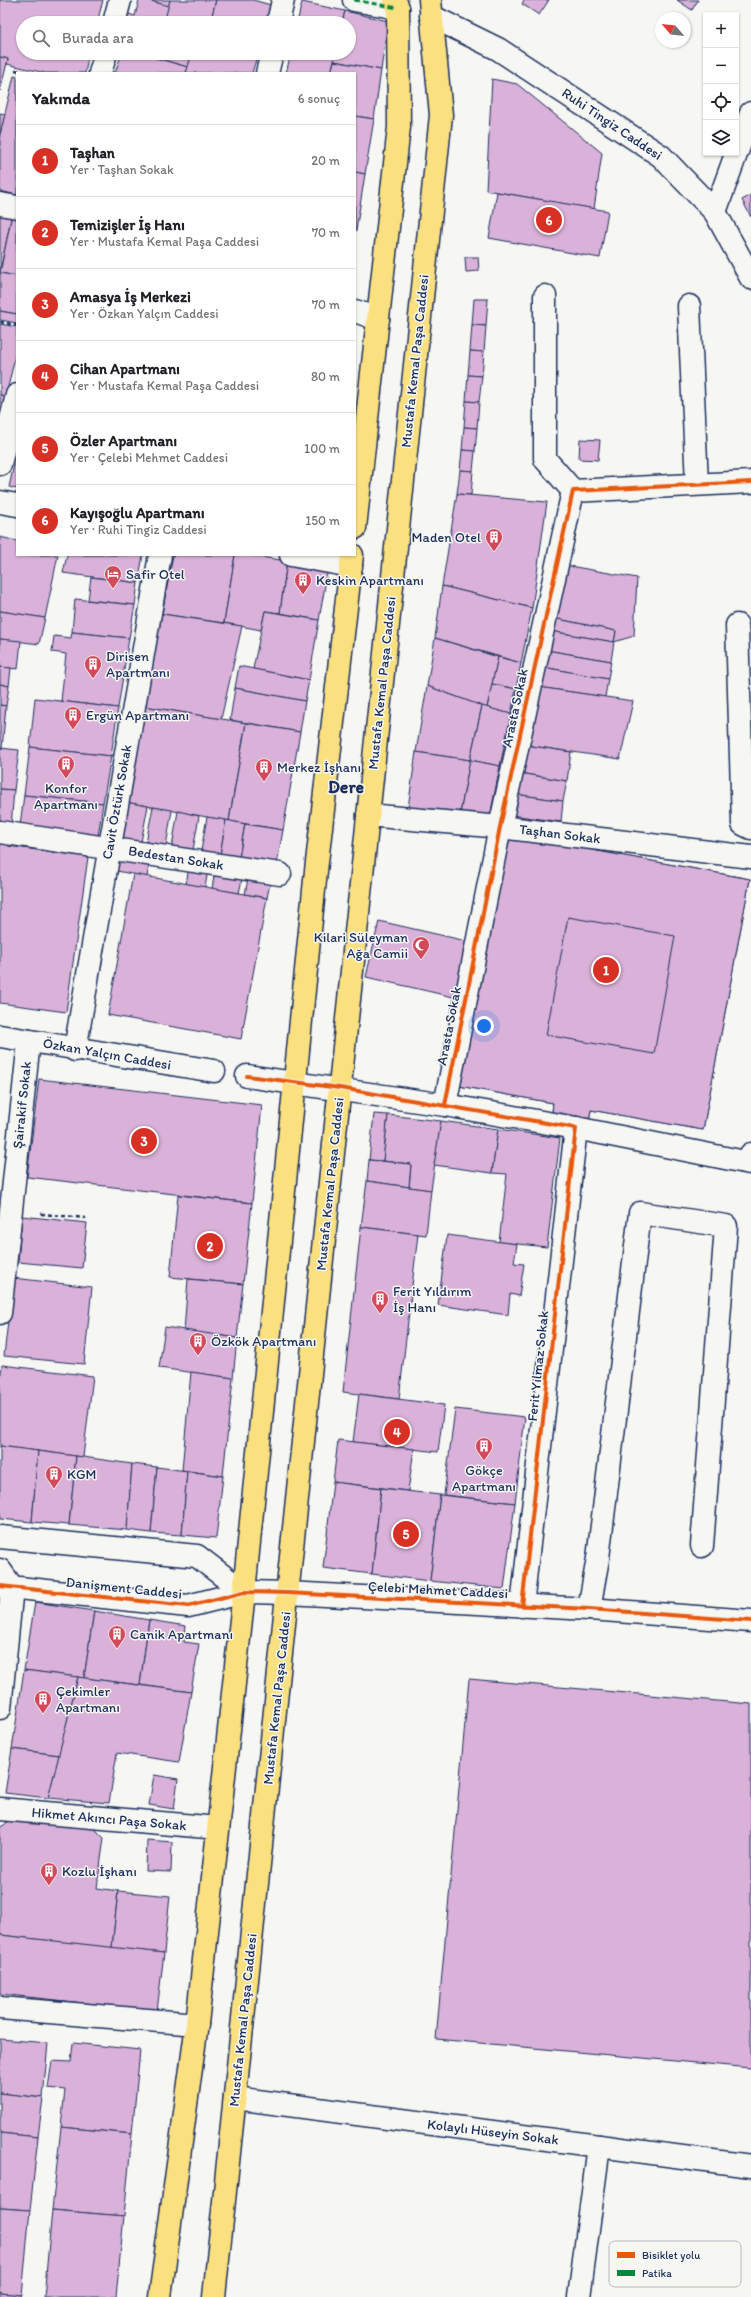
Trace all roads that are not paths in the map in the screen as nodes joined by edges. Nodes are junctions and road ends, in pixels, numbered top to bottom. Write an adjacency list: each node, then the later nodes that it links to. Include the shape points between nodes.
1 (120, 0): 6 (street)
2 (283, 0): 7 (street)
3 (354, 0): 4 (street)
4 (396, 4): 20 (main road, via 399,127)
5 (430, 8): 15 (street, Ruhi Tingiz Caddesi, via 498,49 661,156); 33 (main road, Mustafa Kemal Paşa Caddesi, via 441,115)
6 (116, 16)
7 (280, 16)
8 (104, 60): 10 (street)
9 (271, 60): 11 (street)
10 (100, 72)
11 (268, 72)
12 (751, 113): 15 (street)
13 (0, 204): 14 (street)
14 (16, 207)
15 (715, 212): 16 (street, Ruhi Tingiz Caddesi)
16 (751, 278)
17 (545, 296): 25 (street, via 546,459)
18 (689, 306): 24 (street)
19 (356, 311): 20 (street)
20 (378, 319): 28 (main road)
21 (16, 399): 22 (street)
22 (0, 464)
23 (751, 482): 24 (street)
24 (698, 484): 25 (street)
25 (573, 491): 34 (street, Arasta Sokak)
26 (0, 502): 27 (street)
27 (16, 506)
28 (356, 519)
29 (160, 556): 37 (street, Cavit Öztürk Sokak)
30 (304, 556): 31 (street)
31 (351, 560): 45 (main road)
32 (737, 625): 35 (street, via 743,824)
33 (368, 815): 34 (street, Taşhan Sokak); 46 (main road, Mustafa Kemal Paşa Caddesi)
34 (500, 827): 38 (street, Taşhan Sokak); 47 (street, Arasta Sokak)
35 (751, 828)
36 (0, 832): 37 (street, Bedestan Sokak)
37 (109, 848): 39 (street, Bedestan Sokak); 42 (street, Cavit Öztürk Sokak)
38 (751, 857)
39 (280, 874)
40 (0, 1036): 41 (street, Özkan Yalçın Caddesi)
41 (29, 1041): 42 (street, Özkan Yalçın Caddesi); 50 (street, Şairakif Sokak)
42 (75, 1050): 43 (street, Özkan Yalçın Caddesi)
43 (214, 1071)
44 (247, 1076): 45 (street)
45 (295, 1084): 46 (street); 55 (main road)
46 (340, 1088): 47 (street); 56 (main road, Mustafa Kemal Paşa Caddesi)
47 (445, 1105): 48 (street)
48 (576, 1128): 49 (street, via 750,1163); 57 (street, Ferit Yılmaz Sokak)
49 (751, 1154)
50 (0, 1312)
51 (0, 1537): 55 (street, via 198,1556)
52 (702, 1546): 58 (street, via 726,1226 640,1213 598,1558)
53 (0, 1570): 54 (street)
54 (6, 1587): 55 (street, Danişment Caddesi, via 188,1606); 60 (street)
55 (244, 1592): 56 (street, Çelebi Mehmet Caddesi); 62 (main road)
56 (288, 1593): 57 (street, Çelebi Mehmet Caddesi); 65 (main road, Mustafa Kemal Paşa Caddesi)
57 (522, 1606): 58 (street, Çelebi Mehmet Caddesi)
58 (589, 1609): 59 (street, Çelebi Mehmet Caddesi)
59 (751, 1621)
60 (0, 1708)
61 (0, 1809): 62 (street, Hikmet Akıncı Paşa Sokak)
62 (218, 1828): 64 (main road)
63 (0, 2008): 64 (street)
64 (197, 2024): 68 (main road)
65 (235, 2098): 66 (street, Kolaylı Hüseyin Sokak); 69 (main road, Mustafa Kemal Paşa Caddesi)
66 (599, 2146): 67 (street, Kolaylı Hüseyin Sokak); 70 (street)
67 (751, 2166)
68 (160, 2297)
69 (214, 2297)
70 (579, 2297)

